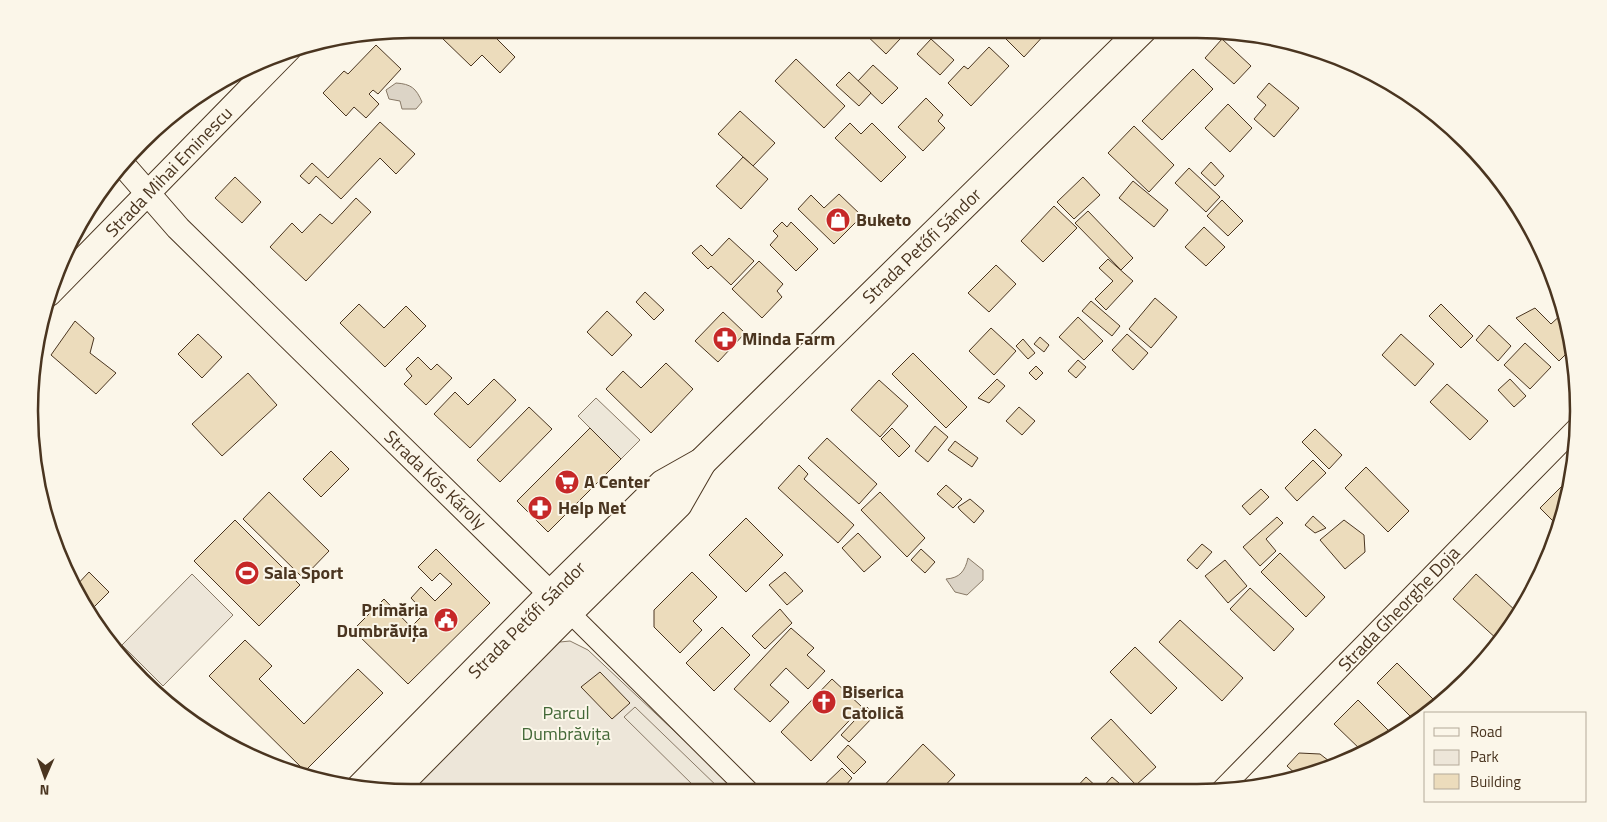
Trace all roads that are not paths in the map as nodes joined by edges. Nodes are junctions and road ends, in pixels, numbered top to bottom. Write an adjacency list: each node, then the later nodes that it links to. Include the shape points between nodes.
1 (1134, 38): 7 (main road, Strada Petőfi Sándor, via 702,462 678,504)
2 (275, 63): 4 (street, Strada Mihai Eminescu)
3 (127, 169): 4 (street, Strada Kós Károly)
4 (148, 194): 5 (street, Strada Mihai Eminescu); 7 (street, Strada Kós Károly, via 185,235)
5 (60, 283)
6 (1569, 435): 9 (street, Strada Gheorghe Doja)
7 (560, 603): 8 (main road, Strada Petőfi Sándor); 10 (main road, Strada Petőfi Sándor); 11 (street, Strada Kós Károly)
8 (367, 782)
9 (1228, 783)
10 (398, 784)
11 (742, 784)

